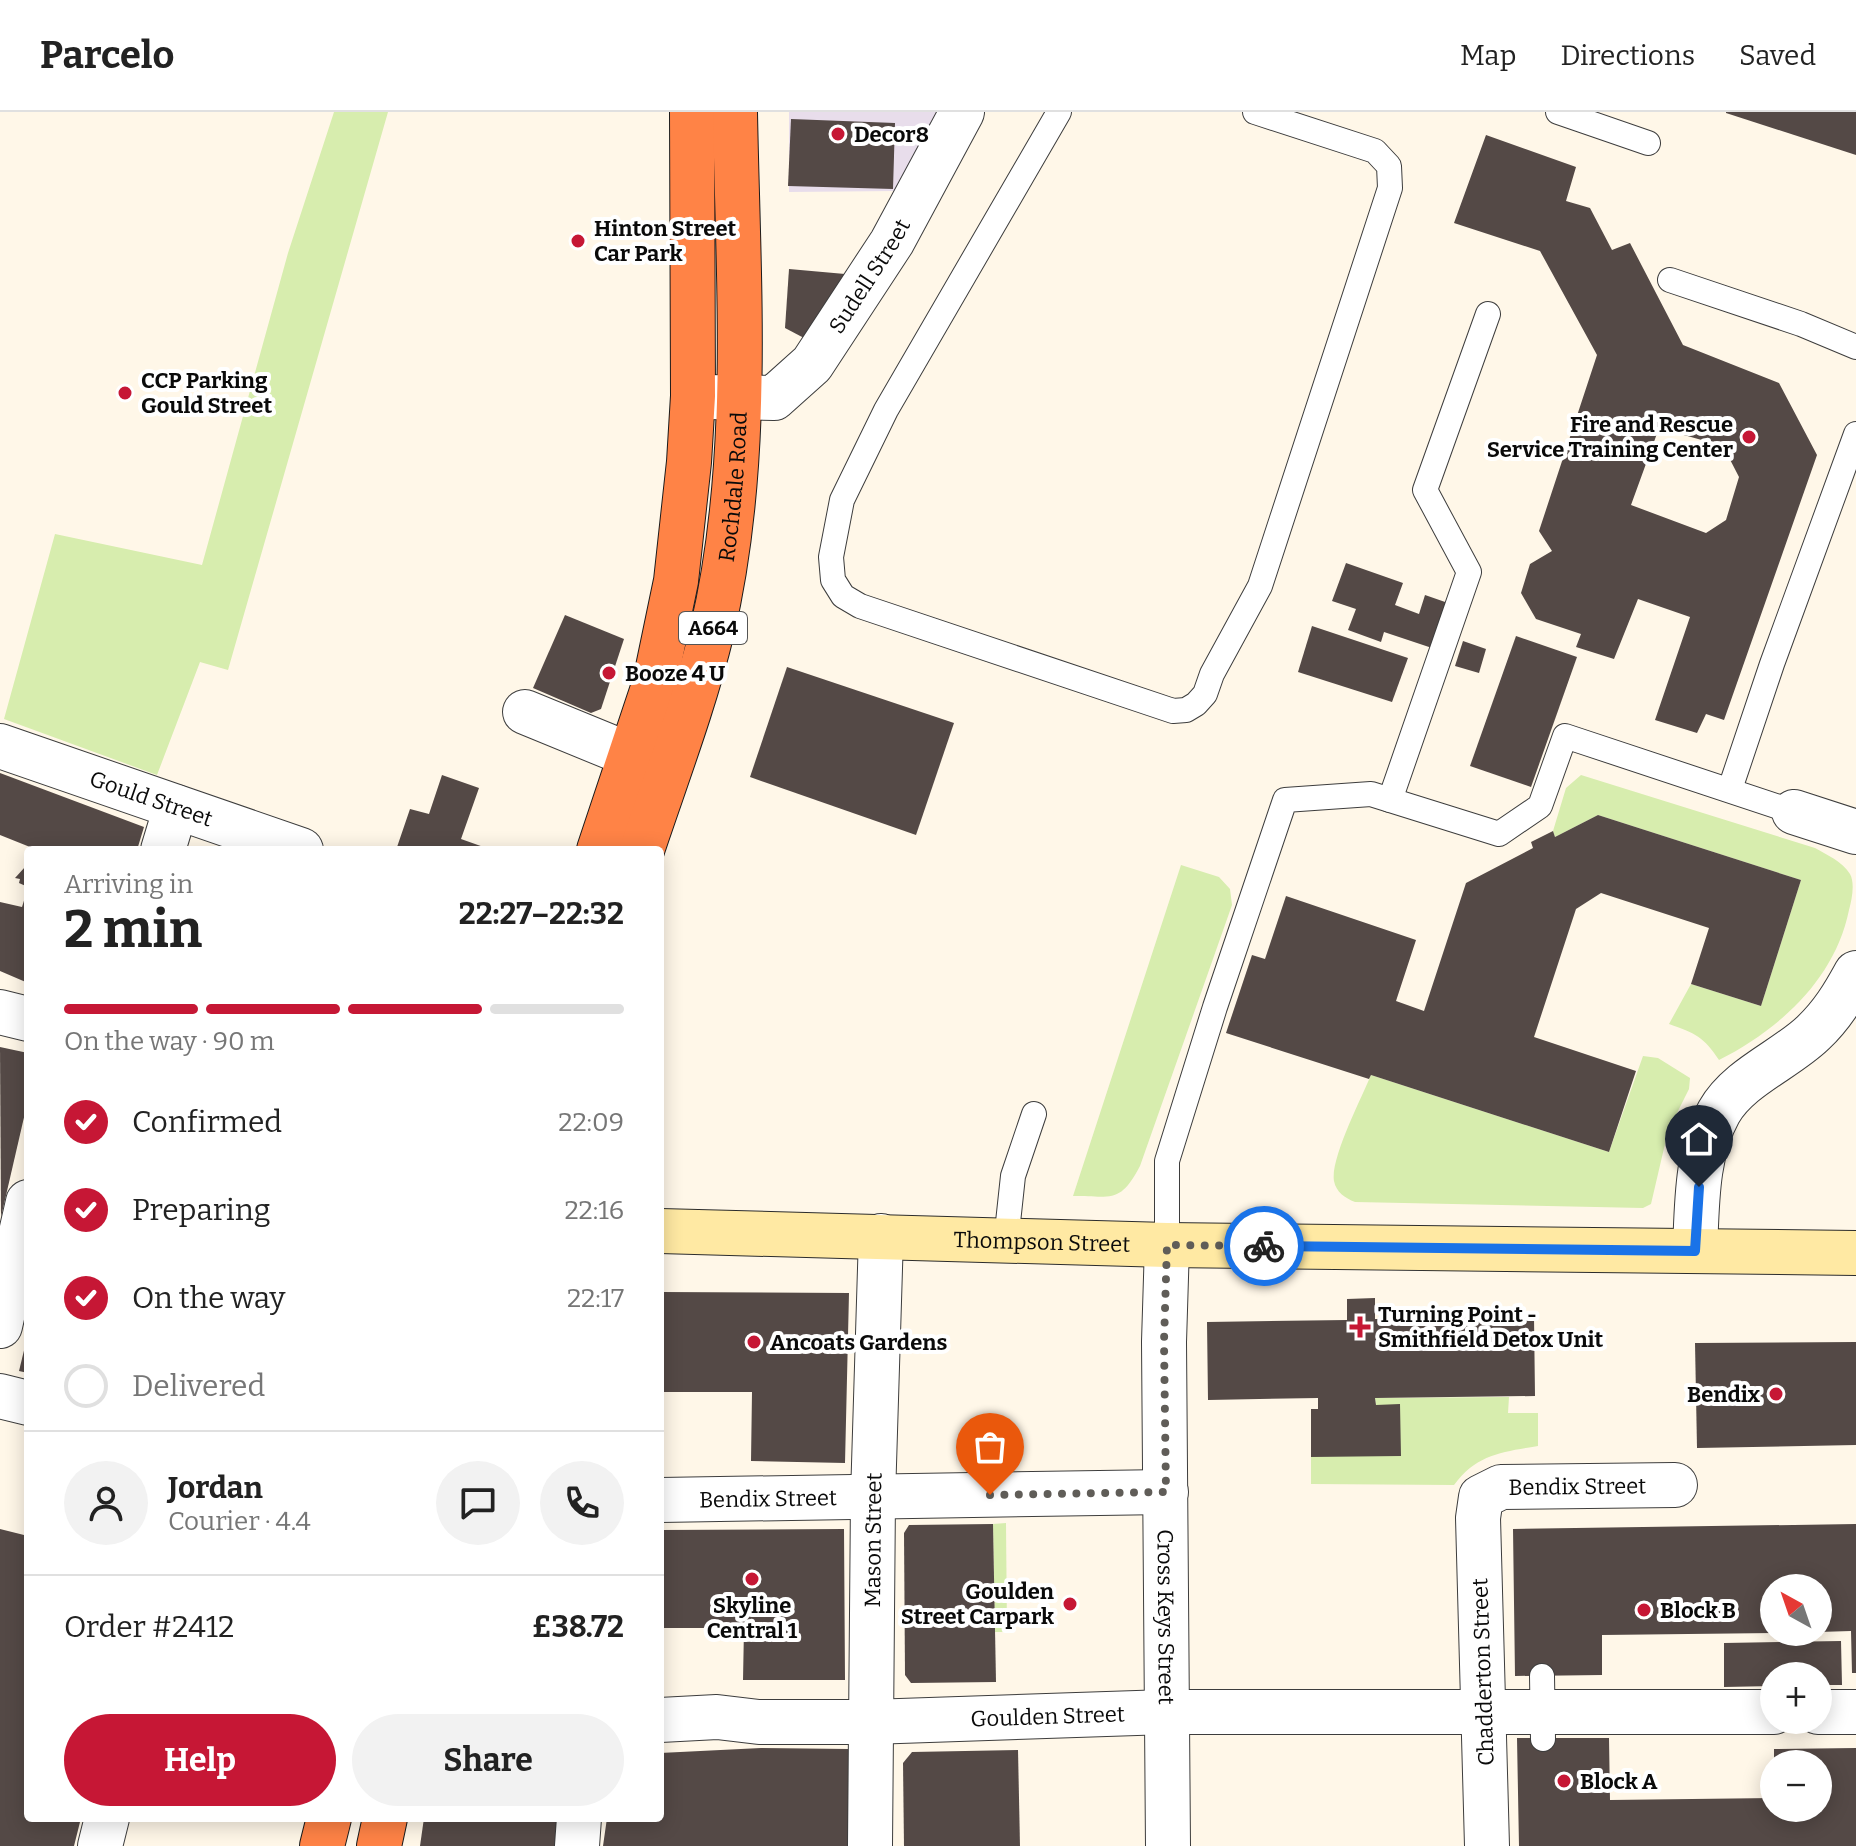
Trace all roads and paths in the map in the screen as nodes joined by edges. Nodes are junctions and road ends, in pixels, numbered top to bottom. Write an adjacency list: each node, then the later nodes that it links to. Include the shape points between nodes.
1 (692, 112): 11 (highway, Rochdale Road / A664)
2 (735, 112): 12 (highway, Rochdale Road / A664)
3 (962, 112): 12 (street, Sudell Street, via 892,242 812,364 774,398)
4 (1059, 112): 6 (lane, via 886,410 842,500 831,557 833,580 843,596 860,606 1173,711 1186,710 1205,694 1260,586 1390,188 1389,166 1375,151)
5 (1558, 112): 7 (lane)
6 (1270, 114)
7 (1648, 143)
8 (1670, 280): 10 (lane)
9 (1488, 314): 18 (lane, via 1425,490 1469,572)
10 (1856, 347)
11 (693, 396): 12 (street, Sudell Street); 16 (highway, Rochdale Road / A664, via 676,581 655,682)
12 (740, 397): 25 (highway, Rochdale Road / A664, via 728,536 712,631)
13 (1856, 434): 17 (lane)
14 (525, 712): 16 (street)
15 (0, 746): 19 (street, Gould Street)
16 (630, 755): 24 (highway, Rochdale Road / A664)
17 (1730, 789): 18 (lane, via 1565,736 1540,806 1499,834); 20 (lane)
18 (1390, 800): 34 (lane, via 1371,794 1285,800 1167,1161)
19 (176, 807): 22 (street); 23 (street, Gould Street)
20 (1794, 812): 21 (street)
21 (1856, 832)
22 (164, 846)
23 (289, 846)
24 (600, 846)
25 (643, 846)
26 (1856, 973): 35 (street, via 1840,1003 1813,1034 1719,1111 1702,1160)
27 (0, 1012): 28 (street)
28 (24, 1018)
29 (1034, 1114): 33 (lane, via 1013,1176)
30 (24, 1220): 37 (street)
31 (664, 1231): 32 (street, Thompson Street)
32 (881, 1236): 33 (street, Thompson Street); 42 (street, Mason Street)
33 (1006, 1241): 34 (street, Thompson Street)
34 (1167, 1245): 35 (street, Thompson Street); 41 (street, Cross Keys Street)
35 (1695, 1251): 36 (street, Thompson Street)
36 (1856, 1253)
37 (0, 1326)
38 (0, 1396): 39 (street)
39 (24, 1402)
40 (1675, 1485): 43 (street, Bendix Street, via 1501,1487)
41 (1166, 1492): 42 (street, Bendix Street); 45 (street, Cross Keys Street)
42 (873, 1497): 44 (street, Bendix Street); 51 (street, Mason Street)
43 (1481, 1497): 49 (street, Chadderton Street)
44 (664, 1500)
45 (1167, 1712): 49 (street, Goulden Street); 51 (street, Goulden Street); 61 (street, Cross Keys Street)
46 (1760, 1712): 49 (street, Goulden Street)
47 (1832, 1712): 48 (street)
48 (1856, 1712)
49 (1484, 1713): 62 (street, Chadderton Street)
50 (664, 1720): 51 (street, Goulden Street)
51 (870, 1722): 60 (street, Mason Street)
52 (106, 1822): 56 (street)
53 (328, 1822): 57 (highway)
54 (384, 1822): 58 (highway)
55 (579, 1822): 59 (street)
56 (100, 1846)
57 (322, 1846)
58 (379, 1846)
59 (577, 1846)
60 (870, 1846)
61 (1168, 1846)
62 (1487, 1846)

